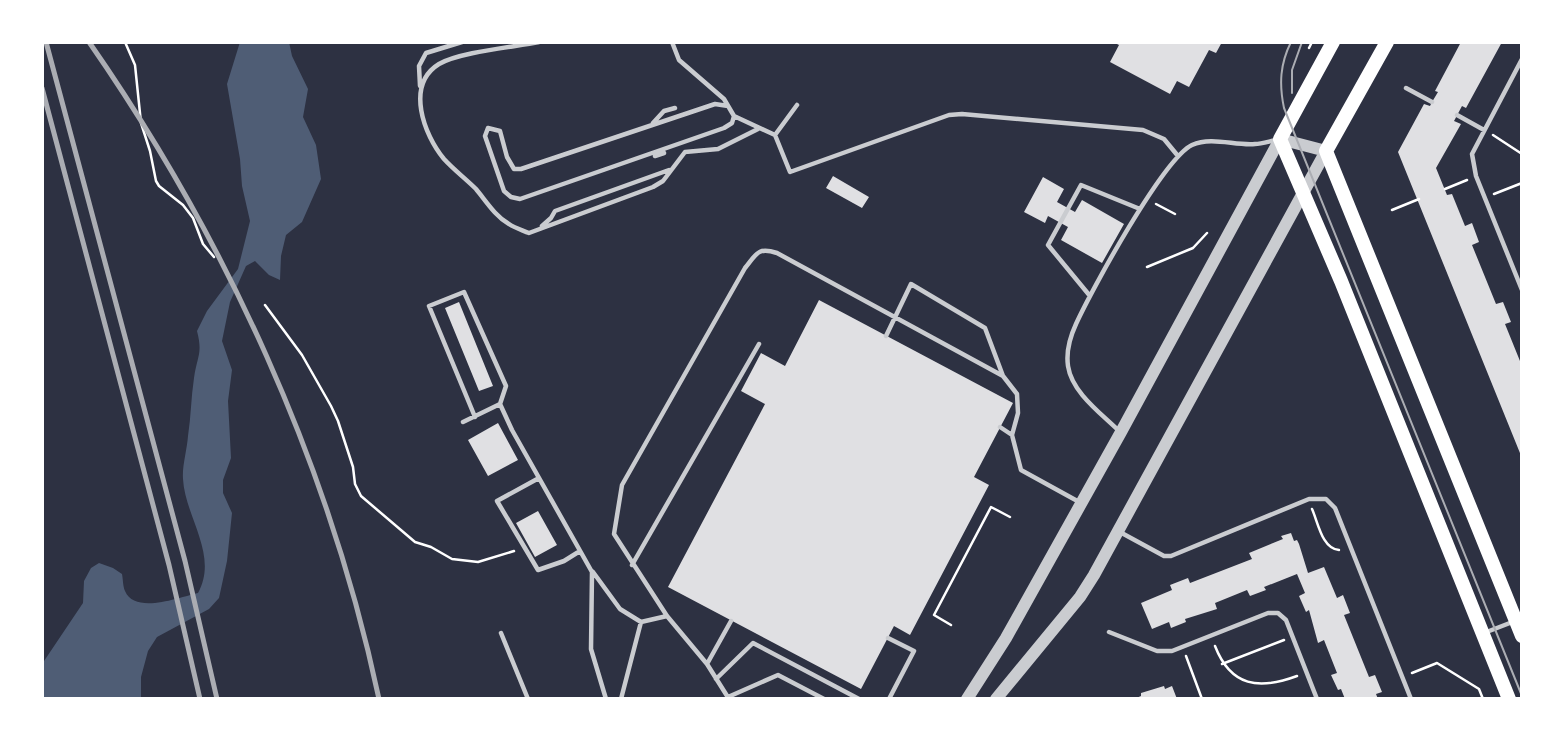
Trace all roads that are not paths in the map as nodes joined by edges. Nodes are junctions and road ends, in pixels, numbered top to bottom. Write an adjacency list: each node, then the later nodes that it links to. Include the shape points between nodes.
1 (462, 42): 8 (lane, via 426,53 419,66)
2 (539, 42): 8 (lane, via 440,64)
3 (672, 42): 11 (lane, via 679,60)
4 (1333, 42): 19 (main road)
5 (1387, 42): 21 (main road)
6 (1522, 59): 17 (lane)
7 (1406, 88): 9 (lane)
8 (420, 89): 27 (lane, via 431,141 445,160 509,225 529,233)
9 (1432, 102)
10 (797, 105): 18 (lane)
11 (728, 106): 14 (lane); 15 (lane, via 715,103)
12 (675, 108): 15 (lane, via 664,111)
13 (1457, 115): 17 (lane)
14 (734, 116): 16 (lane); 20 (lane, via 724,128)
15 (651, 125): 20 (lane, via 521,169 514,169 507,158 500,131 488,128 485,136 504,191 520,199)
16 (758, 129): 18 (lane); 24 (lane, via 718,149 685,152)
17 (1485, 130): 28 (lane, via 1472,154 1476,176)
18 (775, 135): 23 (lane, via 790,172 962,114 1143,130 1164,139)
19 (1280, 139): 21 (street); 23 (lane, via 1255,144 1214,141 1192,145); 25 (main road); 38 (street)
20 (662, 150): 22 (lane, via 664,153)
21 (1326, 151): 25 (street); 47 (main road)
22 (655, 156)
23 (1178, 156): 26 (lane)
24 (670, 169): 27 (lane, via 555,211); 27 (lane, via 653,187)
25 (1303, 192): 42 (street); 52 (main road)
26 (1140, 209): 29 (lane); 29 (lane, via 1081,185 1048,245)
27 (537, 230)
28 (1522, 290)
29 (1090, 296): 38 (lane, via 1069,345 1068,370 1079,391)
30 (894, 318): 31 (lane); 33 (lane); 33 (lane, via 911,284 985,328); 44 (lane, via 777,253 758,252 622,485 614,534)
31 (886, 335)
32 (759, 344): 44 (lane)
33 (1003, 376): 39 (lane, via 1017,394)
34 (499, 404): 35 (lane); 35 (lane, via 506,386 464,292 429,306); 40 (lane)
35 (474, 417): 36 (lane)
36 (463, 422)
37 (1000, 428): 39 (lane)
38 (1121, 432): 41 (street)
39 (1012, 435): 41 (lane, via 1021,470)
40 (539, 478): 43 (lane); 43 (lane, via 497,502 538,570)
41 (1081, 503): 64 (street)
42 (1118, 530): 65 (street, via 1080,597); 67 (lane, via 1171,556 1309,499 1326,499 1335,508)
43 (580, 551): 45 (lane)
44 (632, 565): 46 (lane)
45 (592, 572): 49 (lane, via 620,609); 59 (lane, via 591,649)
46 (667, 616): 49 (lane); 55 (lane)
47 (1519, 619): 52 (lane); 53 (main road)
48 (730, 621): 55 (lane)
49 (641, 622): 60 (lane)
50 (1109, 632): 66 (lane, via 1157,651 1172,651 1278,613 1286,620)
51 (501, 633): 58 (lane)
52 (1483, 633): 68 (main road)
53 (1522, 636)
54 (888, 638): 63 (lane, via 914,651)
55 (707, 664): 56 (lane)
56 (716, 678): 57 (lane); 62 (lane, via 753,643)
57 (729, 698): 61 (lane, via 778,675)
58 (528, 699)
59 (606, 699)
60 (621, 699)
61 (824, 699)
62 (859, 699)
63 (889, 699)
64 (967, 699)
65 (996, 699)
66 (1317, 699)
67 (1411, 699)
68 (1509, 699)

